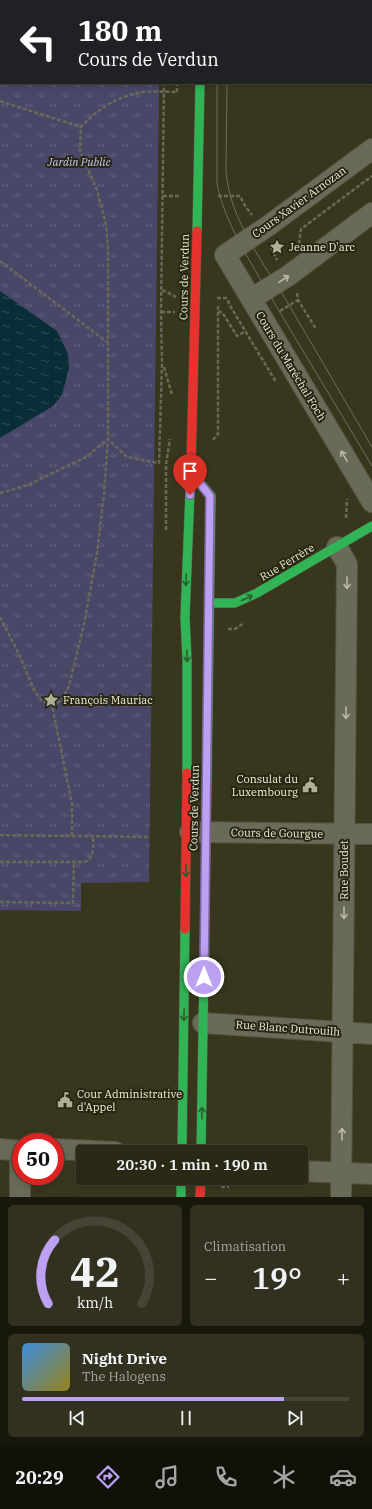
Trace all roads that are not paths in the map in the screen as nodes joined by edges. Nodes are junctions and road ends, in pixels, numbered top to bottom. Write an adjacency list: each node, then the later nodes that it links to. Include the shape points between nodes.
1 (200, 84): 4 (main road, Cours de Verdun)
2 (372, 149): 5 (street, Cours Xavier Arnozan)
3 (372, 213): 6 (street, one-way to 3, via 288,276)
4 (196, 255): 5 (street); 7 (main road, Cours de Verdun)
5 (226, 255): 6 (street, Cours du Maréchal Foch)
6 (251, 299): 8 (street, Cours du Maréchal Foch, one-way to 6)
7 (190, 471): 10 (main road, Cours de Verdun); 14 (main road, Cours de Verdun, via 210,496)
8 (372, 502)
9 (372, 526): 11 (main road, Rue Ferrère)
10 (188, 534): 12 (main road); 15 (main road, Cours de Verdun, one-way to 15, via 185,617)
11 (337, 546): 14 (main road, Rue Ferrère, one-way to 11, via 235,603 257,593); 16 (street, Rue Boudet, one-way to 16, via 347,564)
12 (196, 569)
13 (200, 590): 14 (main road)
14 (209, 603): 15 (main road, Cours de Verdun)
15 (196, 832): 16 (street, Cours de Gourgue); 18 (main road, Cours de Verdun); 21 (main road, Cours de Verdun, one-way to 21)
16 (344, 833): 17 (street, Cours de Gourgue); 19 (street, Rue Boudet, one-way to 19)
17 (372, 834)
18 (203, 1023): 19 (street, Rue Blanc Dutrouilh); 22 (main road, Cours de Verdun, one-way to 18)
19 (343, 1033): 20 (street, Rue Blanc Dutrouilh); 28 (street, Rue Boudet, one-way to 19)
20 (372, 1034)
21 (182, 1145)
22 (201, 1145)
23 (0, 1149): 25 (street)
24 (64, 1149): 26 (street)
25 (12, 1150)
26 (76, 1150)
27 (308, 1171): 28 (street)
28 (342, 1173): 29 (street); 36 (street, Rue Boudet)
29 (372, 1174)
30 (20, 1185): 33 (street)
31 (182, 1185): 34 (main road)
32 (201, 1185): 35 (main road)
33 (20, 1197)
34 (181, 1197)
35 (200, 1197)
36 (341, 1197)

